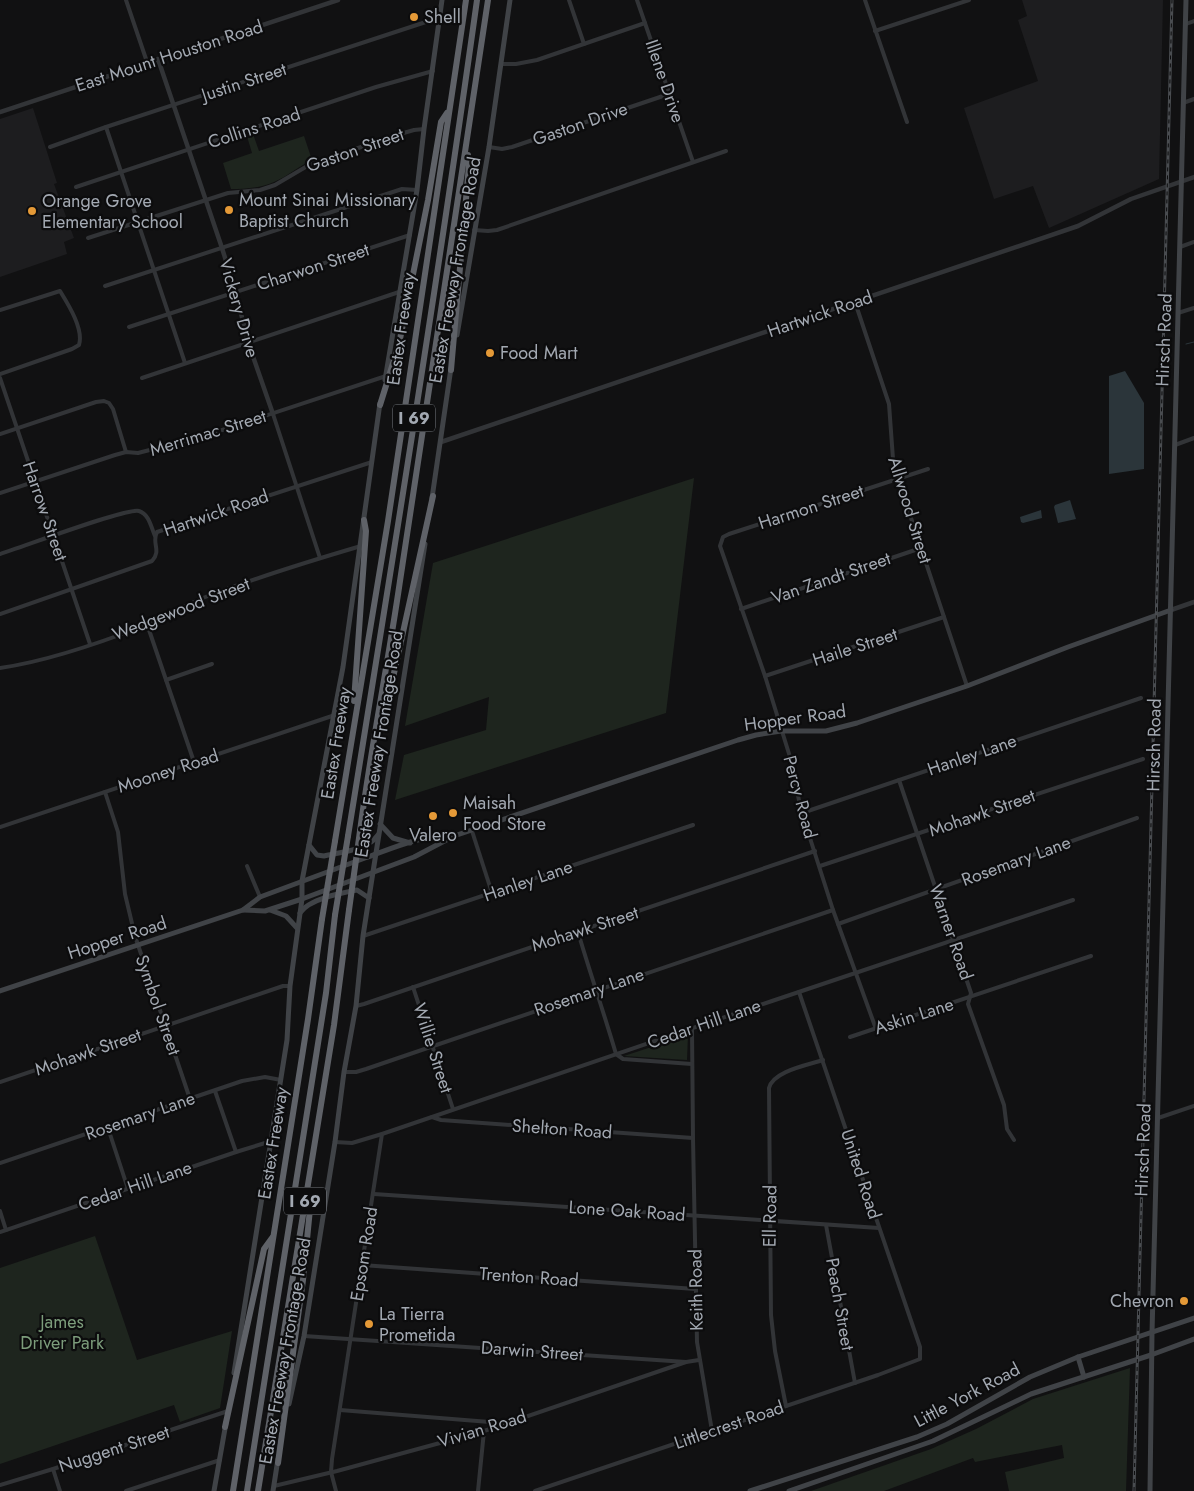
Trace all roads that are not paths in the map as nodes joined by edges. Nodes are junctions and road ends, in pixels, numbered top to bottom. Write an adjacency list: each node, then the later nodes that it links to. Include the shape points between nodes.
1 (126, 0): 20 (street)
2 (338, 0): 19 (street, East Mount Houston Road)
3 (466, 0): 27 (highway, Eastex Freeway / I 69)
4 (478, 0): 222 (highway, I 69, bridge)
5 (488, 0): 32 (highway, Eastex Freeway / I 69)
6 (510, 0): 21 (main road, Eastex Freeway Frontage Road)
7 (569, 0): 18 (street)
8 (637, 0): 15 (street, Illene Drive)
9 (865, 0): 17 (street)
10 (969, 0): 17 (street)
11 (1186, 0): 16 (main road, Hirsch Road)
12 (441, 2): 13 (main road)
13 (438, 18): 22 (main road); 26 (street, Justin Street)
14 (1194, 21): 16 (street)
15 (645, 23): 18 (street); 23 (street, Illene Drive)
16 (1186, 24): 25 (main road, Hirsch Road)
17 (876, 31): 29 (street)
18 (584, 44): 21 (street, via 526,63)
19 (158, 59): 20 (street, East Mount Houston Road); 26 (street, Vickery Drive)
20 (147, 62): 28 (street, East Mount Houston Road)
21 (502, 64): 34 (main road, Eastex Freeway Frontage Road)
22 (433, 71): 31 (main road); 35 (street, Collins Road)
23 (669, 94): 34 (street, Gaston Drive, via 512,147); 37 (street, Illene Drive)
24 (1194, 99): 25 (street)
25 (1183, 103): 40 (main road, Hirsch Road)
26 (174, 105): 30 (street, Justin Street); 35 (street, Vickery Drive)
27 (450, 107): 68 (highway, via 442,122 399,344); 110 (highway, Eastex Freeway / I 69)
28 (0, 112)
29 (907, 122)
30 (106, 127): 33 (street, Justin Street); 38 (street)
31 (424, 129): 42 (main road); 43 (street, Gaston Street, via 393,136 309,165 260,190 228,193)
32 (468, 142): 63 (highway, via 469,165); 107 (highway, Eastex Freeway / I 69)
33 (50, 147)
34 (489, 147): 45 (main road, Eastex Freeway Frontage Road)
35 (188, 149): 38 (street, Collins Road); 43 (street, Vickery Drive)
36 (726, 151): 37 (street)
37 (693, 162): 45 (street, via 497,230)
38 (121, 172): 41 (street, Collins Road); 44 (street)
39 (1194, 176): 40 (street, Hartwick Road)
40 (1182, 181): 49 (main road, Hirsch Road); 55 (street, Hartwick Road, via 1131,199 1078,226)
41 (76, 187)
42 (417, 190): 46 (main road); 50 (street, via 402,189)
43 (205, 200): 44 (street, Gaston Street); 50 (street, Vickery Drive)
44 (138, 222): 47 (street, Gaston Street); 51 (street)
45 (474, 230): 63 (main road, Eastex Freeway Frontage Road)
46 (410, 235): 53 (main road); 54 (street, Charwon Street)
47 (88, 238)
48 (1194, 242): 49 (street)
49 (1180, 247): 58 (main road, Hirsch Road)
50 (222, 248): 51 (street); 54 (street, Vickery Drive)
51 (154, 270): 52 (street); 59 (street)
52 (106, 286)
53 (399, 292): 61 (street); 65 (main road)
54 (236, 293): 59 (street, Charwon Street); 61 (street, Vickery Drive)
55 (855, 302): 73 (street, Hartwick Road); 78 (street, Allwood Street, via 888,404)
56 (1194, 308): 58 (street)
57 (0, 310): 64 (street, via 60,291 71,308 80,337 76,347)
58 (1178, 313): 74 (main road, Hirsch Road)
59 (169, 314): 60 (street, Charwon Street); 62 (street)
60 (129, 327)
61 (248, 342): 62 (street); 69 (street, Vickery Drive)
62 (185, 363): 67 (street)
63 (451, 370): 73 (main road, Eastex Freeway Frontage Road)
64 (0, 374)
65 (386, 376): 68 (main road); 69 (street, Merrimac Street)
66 (0, 378): 70 (street, Harrow Street)
67 (142, 378)
68 (380, 405): 76 (main road)
69 (272, 414): 75 (street, Merrimac Street, via 204,436 138,453); 80 (street, Vickery Drive)
70 (17, 428): 71 (street); 75 (street, via 104,401 113,409); 79 (street, Harrow Street)
71 (0, 434)
72 (1194, 438): 74 (street)
73 (441, 442): 82 (main road, Eastex Freeway Frontage Road)
74 (1174, 445): 94 (main road, Hirsch Road)
75 (126, 452): 79 (street, Merrimac Street)
76 (372, 462): 80 (street, Hartwick Road); 83 (main road)
77 (928, 469): 78 (street, Harmon Street)
78 (898, 479): 87 (street, Allwood Street); 90 (street, Harmon Street, via 723,537 720,546)
79 (35, 481): 81 (street, Merrimac Street); 84 (street, Harrow Street)
80 (296, 486): 85 (street, Hartwick Road, via 161,530); 89 (street, Vickery Drive)
81 (0, 493)
82 (433, 496): 107 (highway, via 385,714); 115 (main road, Eastex Freeway Frontage Road)
83 (364, 520): 86 (main road); 110 (highway, via 366,531)
84 (53, 536): 85 (street, via 135,510 144,513); 88 (street); 91 (street, Harrow Street)
85 (155, 536): 91 (street, Hartwick Road, via 157,550 152,561)
86 (361, 546): 89 (street, Wedgewood Street); 105 (main road)
87 (921, 548): 93 (street, Van Zandt Street); 96 (street, Allwood Street)
88 (0, 554)
89 (320, 558): 97 (street, Wedgewood Street, via 207,596)
90 (726, 565): 93 (street, Percy Road)
91 (71, 590): 95 (street, Hartwick Road); 98 (street, Harrow Street)
92 (1194, 602): 94 (street, Hopper Road)
93 (741, 608): 101 (street, Percy Road)
94 (1171, 610): 103 (main road, Hopper Road); 171 (main road, Hirsch Road)
95 (0, 614)
96 (944, 617): 101 (street, Haile Street); 103 (street, Allwood Street)
97 (147, 624): 98 (street, Wedgewood Street); 102 (street)
98 (90, 644): 100 (street, Wedgewood Street, via 32,663)
99 (212, 664): 102 (street)
100 (0, 668)
101 (765, 676): 106 (street, Percy Road)
102 (166, 680): 109 (street)
103 (967, 686): 106 (main road, Hopper Road, via 842,728 815,732)
104 (1141, 698): 111 (street, Hanley Lane)
105 (335, 715): 109 (street, Mooney Road); 123 (main road)
106 (781, 731): 113 (street, Percy Road); 118 (main road, Hopper Road, via 738,740)
107 (374, 735): 180 (highway, Eastex Freeway / I 69, bridge, via 334,1025)
108 (1143, 759): 120 (street, Mohawk Street)
109 (194, 762): 112 (street, Mooney Road)
110 (348, 767): 190 (highway, Eastex Freeway / I 69, bridge)
111 (899, 780): 113 (street, Hanley Lane); 120 (street, Warner Road)
112 (105, 792): 117 (street, Mooney Road); 145 (street, Symbol Street, via 118,832 125,894)
113 (802, 813): 124 (street, Percy Road)
114 (1137, 818): 130 (street, Rosemary Lane)
115 (380, 824): 119 (main road, Eastex Freeway Frontage Road); 122 (main road, via 394,838)
116 (693, 825): 131 (street, Hanley Lane)
117 (0, 828)
118 (472, 830): 121 (main road, Hopper Road); 131 (street)
119 (379, 834): 123 (main road, via 367,845 324,856 317,855); 125 (main road, Eastex Freeway Frontage Road)
120 (918, 835): 127 (street, Mohawk Street); 130 (street, Warner Road)
121 (454, 836): 122 (main road, Hopper Road); 128 (main road, Hopper Road, via 414,857)
122 (410, 843): 125 (main road, Hopper Road)
123 (309, 845): 129 (main road)
124 (815, 851): 127 (street, Percy Road); 142 (street, Mohawk Street)
125 (376, 855): 128 (main road, Eastex Freeway Frontage Road); 129 (main road, Hopper Road)
126 (247, 866): 132 (street)
127 (820, 866): 138 (street, Percy Road)
128 (373, 872): 133 (main road, Eastex Freeway Frontage Road); 134 (main road, Hopper Road)
129 (302, 881): 132 (main road, Hopper Road); 134 (main road)
130 (936, 890): 140 (street, Rosemary Lane); 144 (street, Warner Road)
131 (492, 893): 143 (street, Hanley Lane)
132 (260, 898): 136 (main road, Hopper Road)
133 (369, 898): 139 (main road, via 357,890 340,893 308,905); 143 (main road, Eastex Freeway Frontage Road)
134 (302, 899): 137 (main road, Hopper Road); 139 (main road)
135 (1073, 900): 144 (street, Cedar Hill Lane)
136 (243, 910): 137 (main road, Hopper Road); 145 (main road, Hopper Road)
137 (269, 910): 141 (main road, via 286,916)
138 (834, 910): 140 (street, Percy Road); 150 (street, Rosemary Lane)
139 (298, 918): 141 (main road)
140 (838, 924): 147 (street, Percy Road)
141 (297, 928): 148 (main road)
142 (578, 932): 149 (street, Mohawk Street); 150 (street)
143 (363, 936): 154 (main road, Eastex Freeway Frontage Road)
144 (954, 940): 147 (street, Cedar Hill Lane); 153 (street, Warner Road)
145 (138, 945): 151 (main road, Hopper Road); 155 (street, Symbol Street)
146 (1091, 956): 153 (street, Askin Lane)
147 (856, 972): 152 (street, Cedar Hill Lane); 157 (street, Percy Road)
148 (290, 986): 155 (street, Mohawk Street); 164 (main road, via 287,1040)
149 (413, 987): 154 (street, Mohawk Street); 159 (street, Willie Street)
150 (597, 989): 159 (street, Rosemary Lane); 160 (street)
151 (0, 991)
152 (799, 992): 156 (street, Cedar Hill Lane); 161 (street, United Road)
153 (970, 998): 157 (street, Askin Lane); 175 (street, Warner Road, via 968,1004 1004,1105 1007,1129)
154 (356, 1006): 163 (main road, Eastex Freeway Frontage Road)
155 (165, 1026): 165 (street, Mohawk Street); 167 (street, Symbol Street)
156 (692, 1029): 160 (street, Cedar Hill Lane); 162 (street, Keith Road)
157 (876, 1029): 158 (street, Askin Lane)
158 (850, 1037)
159 (432, 1046): 163 (street, Rosemary Lane, via 356,1072); 169 (street, Willie Street)
160 (616, 1054): 162 (street, via 623,1059); 169 (street, Cedar Hill Lane)
161 (823, 1060): 185 (street, Ell Road, via 775,1077 770,1084); 187 (street, United Road)
162 (692, 1064): 174 (street, Keith Road)
163 (344, 1072): 176 (main road, Eastex Freeway Frontage Road)
164 (280, 1080): 166 (street, Rosemary Lane, via 254,1078); 177 (main road)
165 (0, 1082)
166 (215, 1091): 167 (street, Rosemary Lane); 178 (street)
167 (190, 1099): 172 (street, Rosemary Lane)
168 (1194, 1106): 171 (street)
169 (453, 1109): 170 (street, Cedar Hill Lane)
170 (432, 1117): 173 (street, Cedar Hill Lane); 174 (street, Shelton Road)
171 (1158, 1118): 194 (main road, Hirsch Road)
172 (108, 1128): 179 (street, Rosemary Lane); 181 (street)
173 (382, 1134): 176 (street, Cedar Hill Lane, via 352,1144); 182 (street, Epsom Road)
174 (692, 1138): 184 (street, Keith Road)
175 (1014, 1140)
176 (335, 1142): 195 (main road, Eastex Freeway Frontage Road)
177 (271, 1144): 178 (street, Cedar Hill Lane); 206 (main road)
178 (236, 1152): 181 (street, Cedar Hill Lane)
179 (0, 1163)
180 (307, 1188): 213 (highway, via 310,1209 304,1271); 223 (highway, Eastex Freeway / I 69)
181 (128, 1189): 188 (street, Cedar Hill Lane)
182 (374, 1194): 184 (street, Lone Oak Road); 191 (street, Epsom Road)
183 (0, 1211): 188 (street)
184 (695, 1216): 185 (street, Lone Oak Road); 192 (street, Keith Road)
185 (771, 1221): 186 (street, Lone Oak Road); 205 (street, Ell Road, via 771,1315)
186 (826, 1225): 187 (street, Lone Oak Road); 204 (street, Peach Street)
187 (880, 1228): 199 (street, United Road)
188 (6, 1230): 189 (street, Cedar Hill Lane)
189 (0, 1232)
190 (274, 1234): 209 (highway, via 264,1249); 221 (highway, Eastex Freeway / I 69)
191 (362, 1265): 192 (street, Trenton Road); 196 (street, Epsom Road)
192 (695, 1289): 201 (street, Keith Road)
193 (1194, 1318): 194 (main road, Little York Road)
194 (1152, 1333): 198 (main road, Hirsch Road); 200 (main road, Little York Road)
195 (304, 1336): 196 (street, Darwin Street); 213 (main road, Eastex Freeway Frontage Road)
196 (351, 1338): 202 (street, Darwin Street); 207 (street, Epsom Road)
197 (1194, 1339): 198 (main road, Little York Road)
198 (1152, 1355): 203 (main road, Little York Road); 229 (main road, Hirsch Road)
199 (921, 1357): 204 (street, Littlecrest Road, via 911,1364)
200 (1078, 1357): 203 (main road); 227 (main road, Little York Road, via 1030,1377 947,1424 917,1437)
201 (699, 1360): 202 (street, Darwin Street); 211 (street, Keith Road)
202 (686, 1362): 208 (street, Vivian Road)
203 (1084, 1377): 228 (main road, Little York Road, via 1031,1394 933,1441)
204 (855, 1383): 205 (street, Littlecrest Road)
205 (786, 1406): 211 (street, Littlecrest Road)
206 (228, 1410): 209 (main road); 214 (street, Nuggent Street)
207 (340, 1410): 208 (street); 215 (street, Epsom Road)
208 (504, 1423): 210 (street, Vivian Road)
209 (225, 1427): 212 (main road)
210 (484, 1431): 215 (street, Vivian Road); 225 (street)
211 (712, 1431): 226 (street, Littlecrest Road)
212 (220, 1460): 219 (street); 220 (main road)
213 (278, 1463): 217 (main road, Eastex Freeway Frontage Road)
214 (53, 1469): 216 (street, Nuggent Street); 218 (street)
215 (331, 1472): 217 (street, Vivian Road); 224 (street, Epsom Road)
216 (0, 1485)
217 (273, 1488)
218 (60, 1491)
219 (126, 1491)
220 (214, 1491)
221 (233, 1491)
222 (248, 1491)
223 (258, 1491)
224 (336, 1491)
225 (478, 1491)
226 (535, 1491)
227 (750, 1491)
228 (789, 1491)
229 (1150, 1491)

